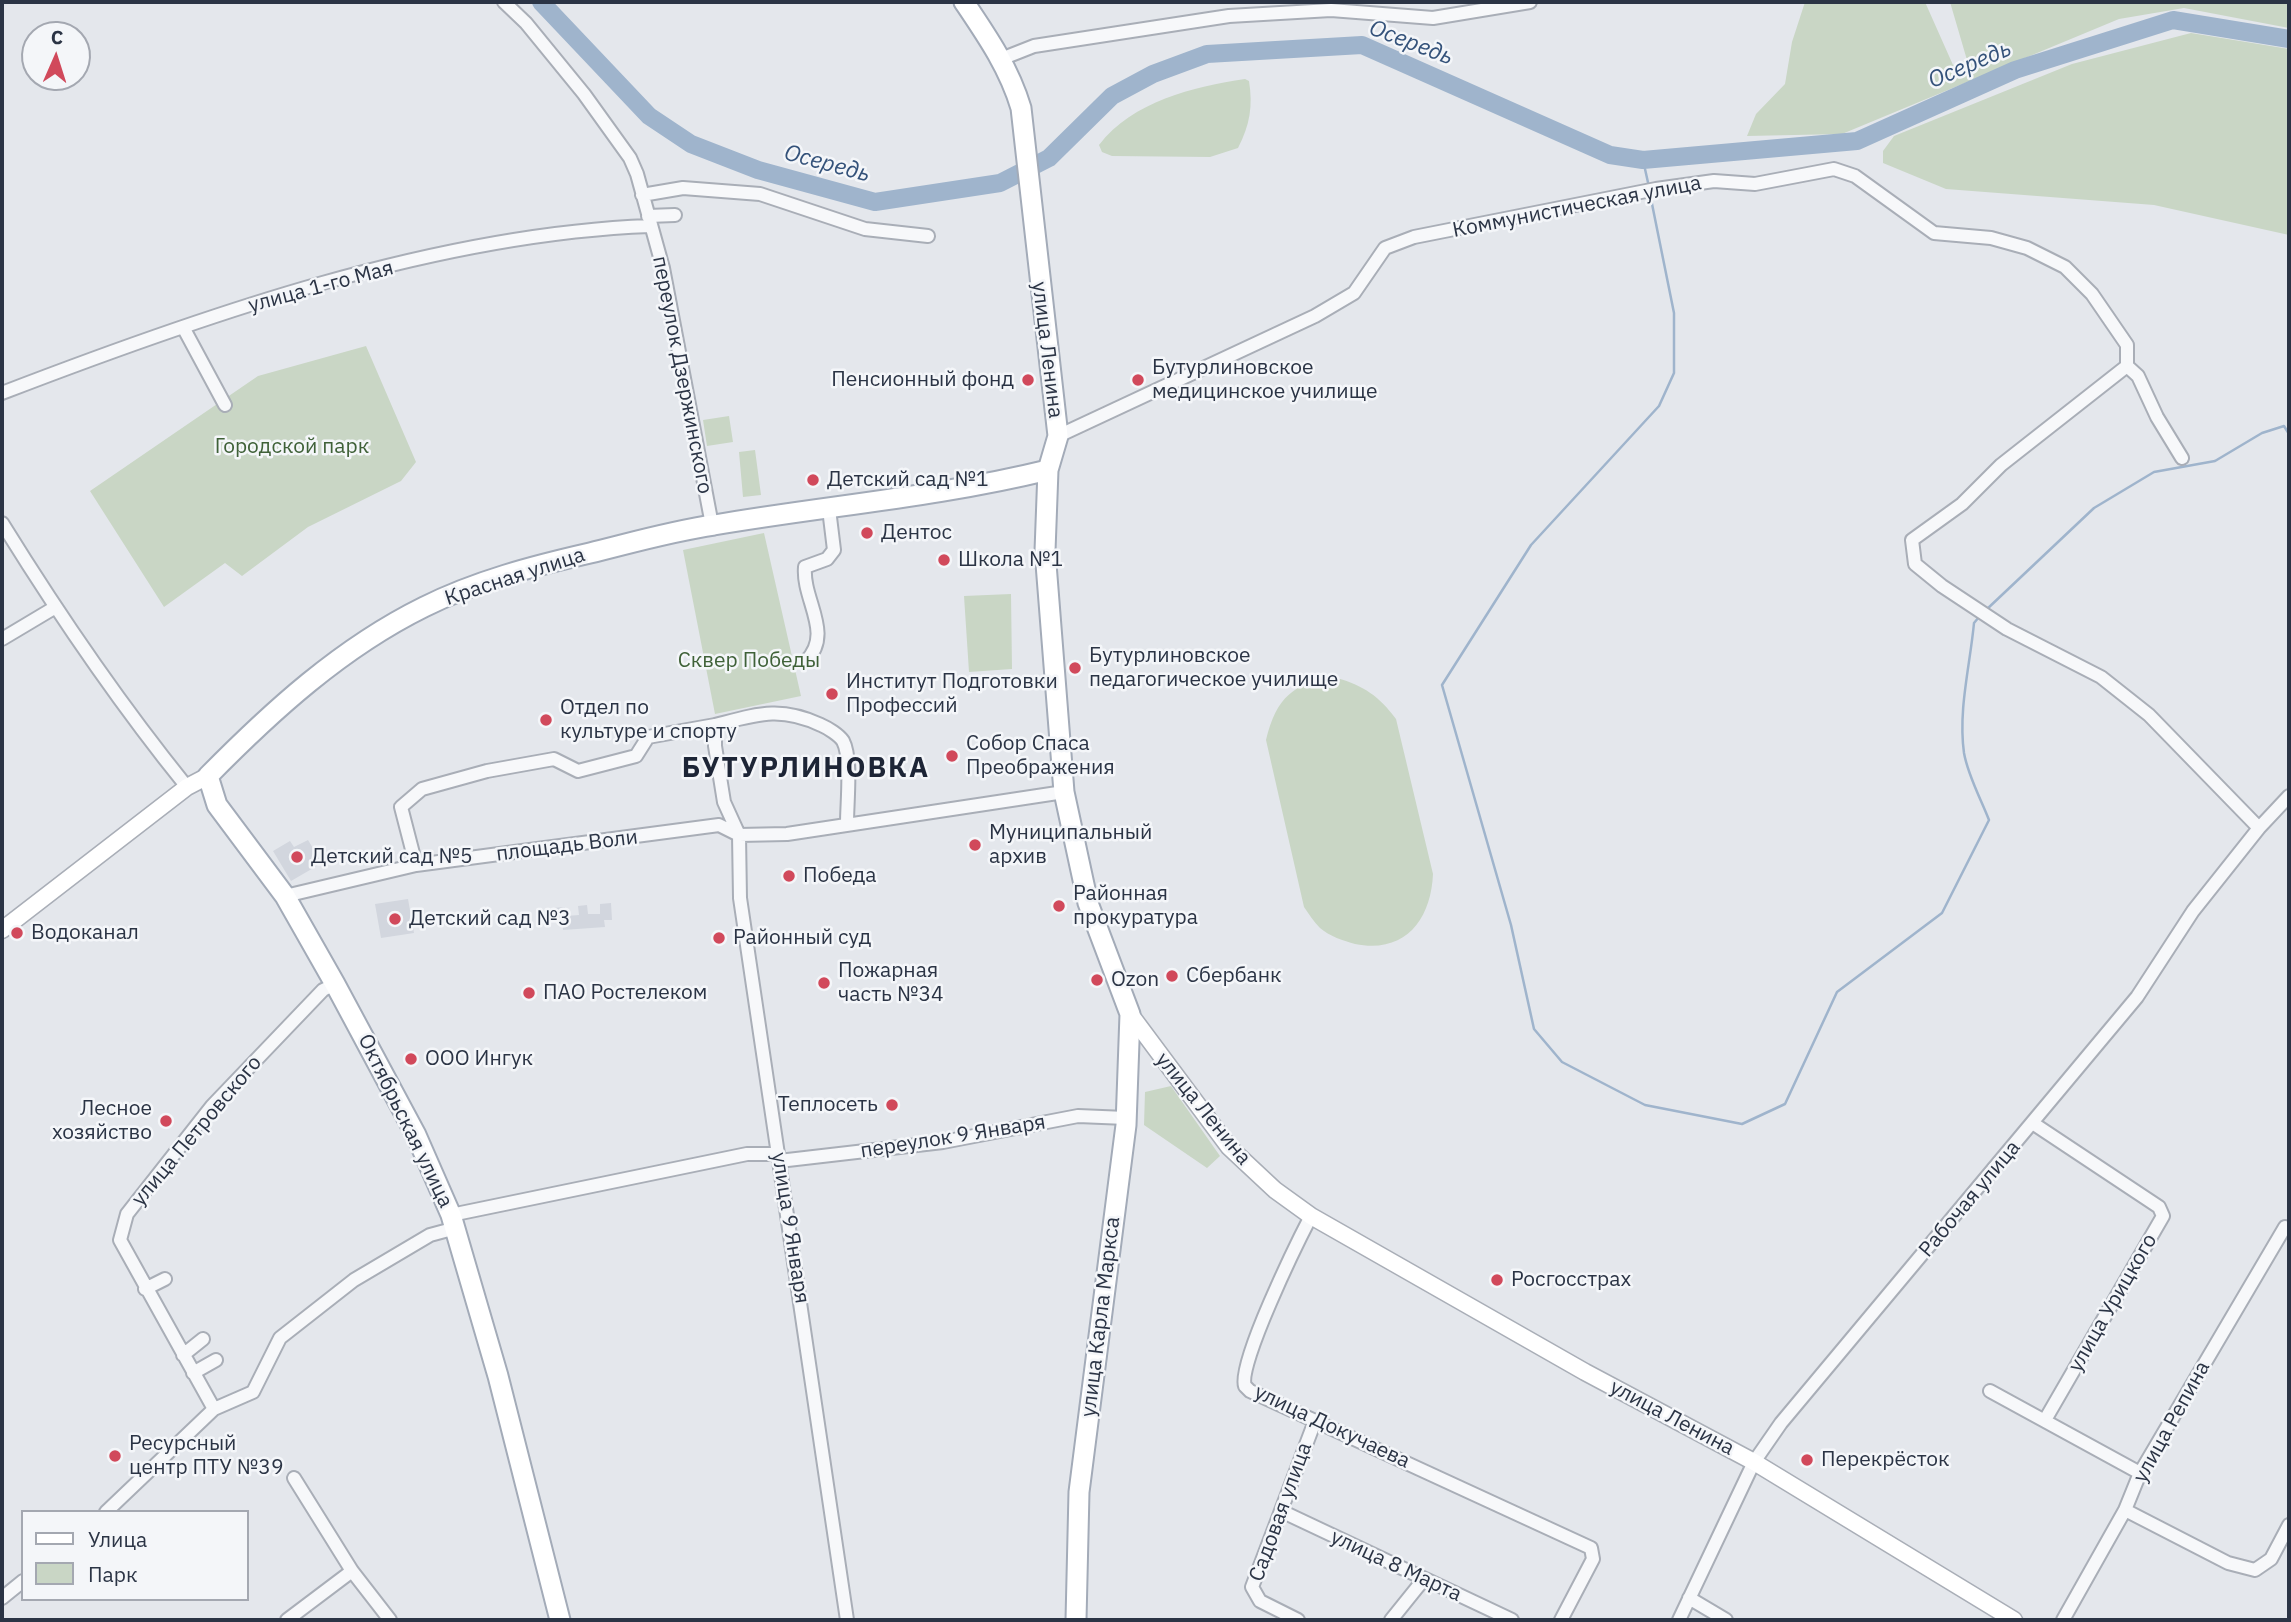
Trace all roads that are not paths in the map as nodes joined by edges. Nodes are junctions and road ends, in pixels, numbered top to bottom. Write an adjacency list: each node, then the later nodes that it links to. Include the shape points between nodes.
1 (504, 2): 5 (street, переулок Дзержинского, via 576,84 630,158)
2 (964, 2): 4 (main road, улица Ленина)
3 (1530, 2): 4 (street, via 1433,18 1331,10 1229,16 1046,44)
4 (1001, 59): 13 (main road, улица Ленина, via 1021,108)
5 (642, 195): 7 (street, переулок Дзержинского); 8 (street, via 683,188 760,194 865,229)
6 (675, 215): 7 (street, улица 1-го Мая)
7 (649, 221): 9 (street, улица 1-го Мая, via 449,253); 18 (street, переулок Дзержинского, via 663,268)
8 (928, 236)
9 (183, 327): 11 (street, улица 1-го Мая); 12 (street)
10 (2127, 366): 13 (street, Коммунистическая улица, via 2127,345 2092,294 2065,267 2027,248 1991,238 1934,233 1855,176 1834,169 1755,184 1714,181 1656,189 1414,237 1385,248 1354,293 1315,316); 14 (street, via 2138,376); 28 (street, via 1912,540 1915,564 2007,629 2101,677 2149,715)
11 (2, 393)
12 (225, 405)
13 (1058, 436): 15 (main road, улица Ленина)
14 (2182, 458)
15 (1048, 470): 16 (main road, Красная улица); 25 (main road, улица Ленина, via 1045,551)
16 (830, 509): 18 (main road, Красная улица); 21 (street, via 834,550 827,559 805,568 819,635 818,646)
17 (2, 523): 19 (street)
18 (712, 525): 23 (main road, Красная улица, via 545,563 426,606 364,640 308,683)
19 (54, 608): 20 (street); 24 (street, via 129,716)
20 (2, 639)
21 (806, 662)
22 (715, 725): 27 (street, via 780,712 796,713 826,727 843,740 847,756); 29 (street, via 724,802); 30 (street, via 648,737 636,756 578,771 554,759 422,789 401,807)
23 (208, 776): 24 (street, Красная улица); 31 (main road, Октябрьская улица, via 217,805)
24 (187, 787): 32 (street, Красная улица)
25 (1064, 792): 27 (street, площадь Воли); 34 (main road, улица Ленина, via 1088,903)
26 (2289, 796): 28 (street, Рабочая улица)
27 (848, 823): 29 (street, площадь Воли, via 787,834)
28 (2259, 828): 36 (street, Рабочая улица, via 2193,911 2137,997)
29 (739, 835): 30 (street, площадь Воли, via 719,825); 37 (street, улица 9 Января, via 740,898)
30 (416, 865): 31 (street, площадь Воли)
31 (285, 896): 33 (main road, Октябрьская улица)
32 (2, 930)
33 (335, 984): 39 (main road, Октябрьская улица, via 416,1135); 42 (street, улица Петровского, via 323,990 212,1106 127,1214 120,1240)
34 (1130, 1014): 35 (main road, улица Карла Маркса); 38 (street, улица Ленина, via 1229,1147)
35 (1126, 1118): 37 (street, переулок 9 Января, via 1078,1116 943,1142); 67 (main road, улица Карла Маркса, via 1079,1492)
36 (2034, 1124): 49 (street, улица Урицкого, via 2159,1207 2163,1216); 51 (street, Рабочая улица, via 1781,1423)
37 (779, 1158): 39 (street, переулок 9 Января, via 747,1154); 66 (street, улица 9 Января)
38 (1311, 1216): 50 (street, улица Докучаева, via 1294,1247 1243,1381 1250,1391); 51 (street, улица Ленина)
39 (454, 1221): 48 (street, via 354,1280 280,1338 253,1392); 65 (main road, Октябрьская улица)
40 (2285, 1227): 52 (street, улица Репина)
41 (165, 1279): 42 (street)
42 (145, 1289): 44 (street, улица Петровского)
43 (203, 1339): 44 (street)
44 (183, 1355): 46 (street, улица Петровского)
45 (216, 1360): 46 (street)
46 (193, 1373): 48 (street, улица Петровского)
47 (1990, 1391): 49 (street)
48 (214, 1409): 54 (street)
49 (2045, 1420): 52 (street)
50 (1315, 1421): 56 (street, Садовая улица); 71 (street, улица Докучаева, via 1587,1545 1594,1551 1593,1559)
51 (1754, 1462): 62 (street, Рабочая улица); 74 (street, улица Ленина)
52 (2140, 1473): 55 (street, улица Репина)
53 (294, 1478): 58 (street)
54 (108, 1510)
55 (2125, 1510): 57 (street, via 2228,1563 2255,1570 2271,1559); 75 (street, улица Репина)
56 (1281, 1511): 59 (street, улица 8 Марта); 68 (street, Садовая улица, via 1252,1587 1260,1601)
57 (2289, 1525)
58 (352, 1571): 63 (street); 64 (street)
59 (1424, 1579): 69 (street); 70 (street, улица 8 Марта)
60 (21, 1583): 61 (street)
61 (2, 1598)
62 (1689, 1598): 72 (street, Рабочая улица); 73 (street)
63 (287, 1620)
64 (390, 1620)
65 (560, 1620)
66 (847, 1620)
67 (1076, 1620)
68 (1298, 1620)
69 (1391, 1620)
70 (1512, 1620)
71 (1561, 1620)
72 (1679, 1620)
73 (1726, 1620)
74 (2014, 1620)
75 (2063, 1620)

